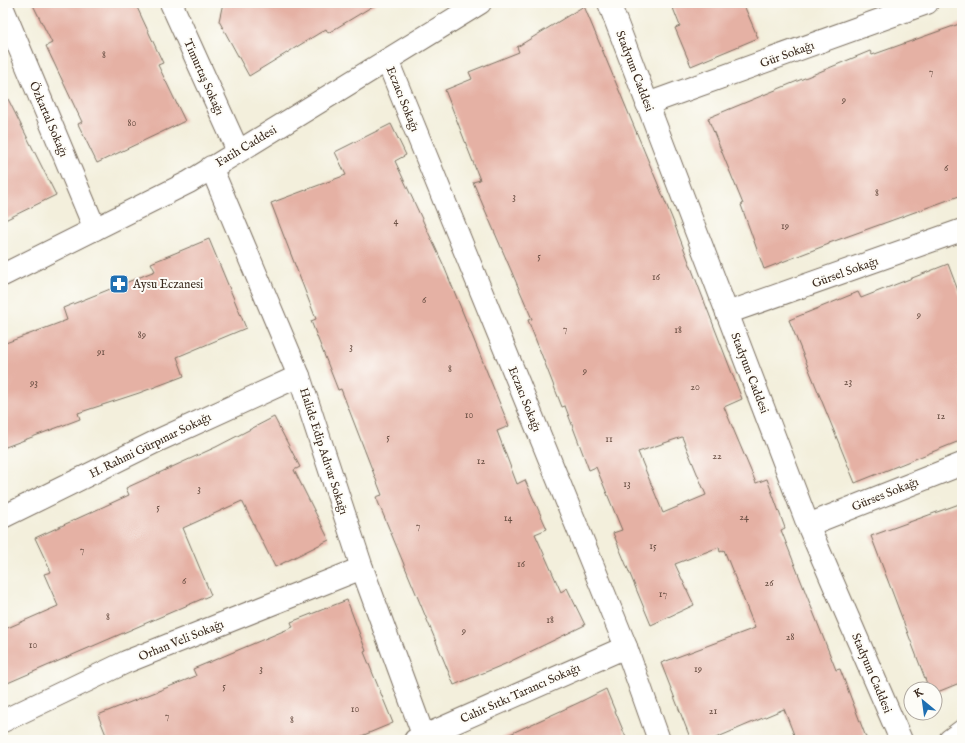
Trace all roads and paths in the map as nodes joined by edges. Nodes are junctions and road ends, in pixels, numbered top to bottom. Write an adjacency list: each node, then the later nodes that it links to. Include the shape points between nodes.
1 (171, 3): 8 (street, Timurtaş Sokağı)
2 (480, 3): 6 (street, Fatih Caddesi)
3 (609, 3): 7 (street, Stadyum Caddesi)
4 (927, 3): 7 (street, Gür Sokağı)
5 (3, 9): 10 (street, Özkartal Sokağı)
6 (387, 60): 8 (street, Fatih Caddesi); 19 (street, Eczacı Sokağı)
7 (647, 104): 13 (street, Stadyum Caddesi)
8 (238, 151): 9 (street, Fatih Caddesi)
9 (211, 167): 10 (street, Fatih Caddesi, via 189,182); 14 (street, Halide Edip Adıvar Sokağı)
10 (95, 229): 12 (street, Fatih Caddesi)
11 (962, 230): 13 (street, Gürsel Sokağı)
12 (3, 275)
13 (727, 314): 17 (street, Stadyum Caddesi)
14 (299, 376): 16 (street, H. Rahmi Gürpınar Sokağı, via 159,440); 18 (street, Halide Edip Adıvar Sokağı)
15 (962, 464): 17 (street, Gürses Sokağı)
16 (3, 517)
17 (808, 525): 24 (street, Stadyum Caddesi)
18 (362, 568): 20 (street, Orhan Veli Sokağı, via 126,662); 22 (street, Halide Edip Adıvar Sokağı)
19 (626, 647): 22 (street, Cahit Sıtkı Tarancı Sokağı); 23 (street, Eczacı Sokağı)
20 (3, 721)
21 (962, 730): 25 (street)
22 (421, 739)
23 (659, 740)
24 (901, 740)
25 (950, 740)

